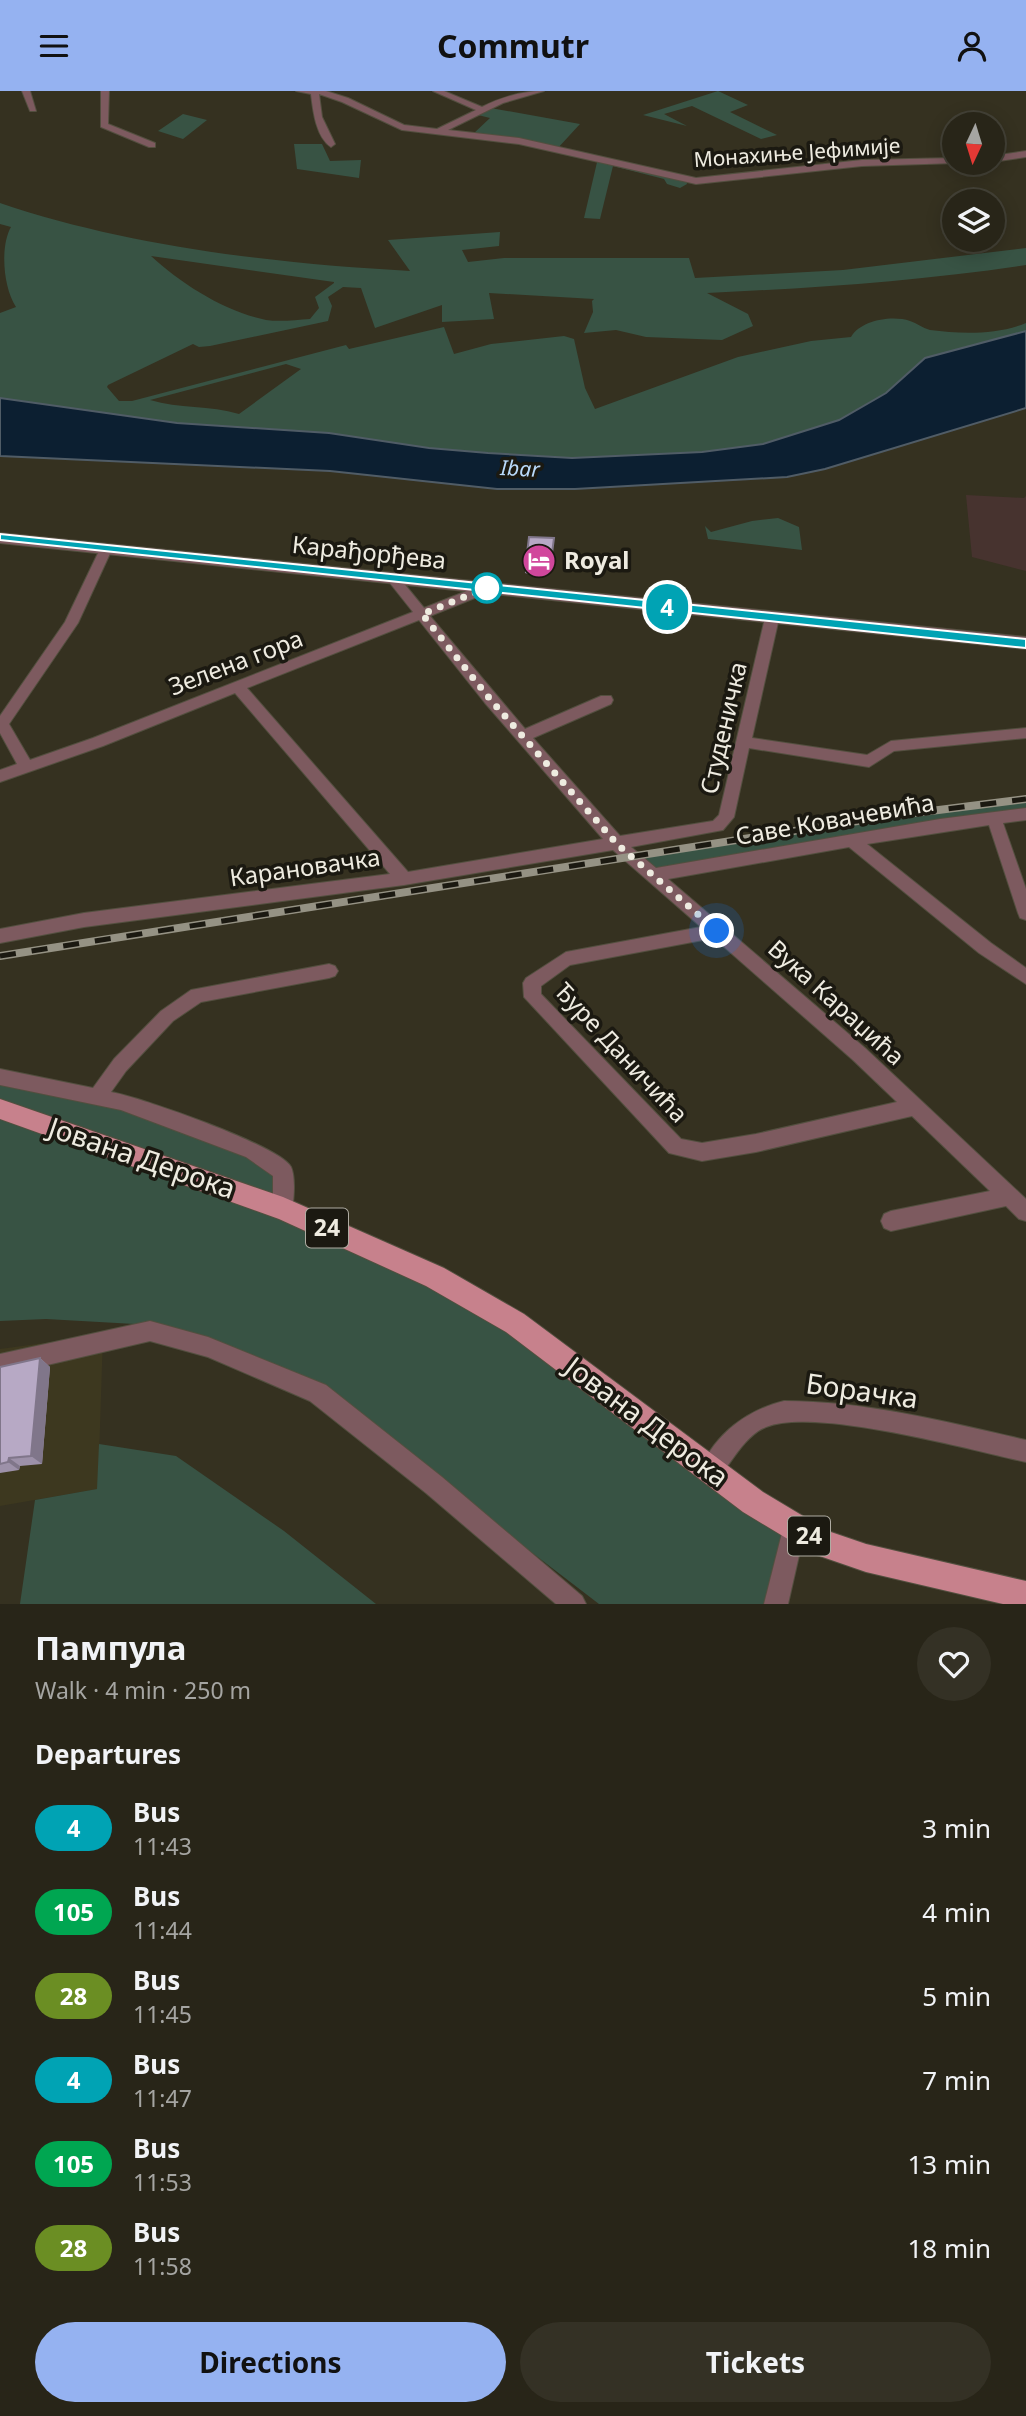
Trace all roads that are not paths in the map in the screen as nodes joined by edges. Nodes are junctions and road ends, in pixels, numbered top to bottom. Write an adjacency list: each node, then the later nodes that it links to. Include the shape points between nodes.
1 (26, 91): 7 (street)
2 (105, 91): 11 (street, via 104,125)
3 (300, 91): 6 (street, Монахиње Јефимије)
4 (437, 91): 8 (street)
5 (537, 91): 8 (street)
6 (315, 92): 9 (street, Монахиње Јефимије, via 345,100 402,127); 10 (street, via 318,117)
7 (33, 109)
8 (481, 109): 9 (street)
9 (439, 131): 14 (street, Монахиње Јефимије, via 519,141 696,181 862,163)
10 (331, 143)
11 (152, 145)
12 (1026, 153): 13 (street)
13 (1005, 157)
14 (942, 161)
15 (0, 538): 16 (street, Карађорђева)
16 (106, 549): 17 (street, Карађорђева); 24 (street, via 71,623)
17 (392, 578): 18 (street, Карађорђева); 19 (street, Вука Караџића)
18 (487, 588): 19 (street, Зелена гора); 20 (street, Карађорђева)
19 (422, 614): 22 (street, Зелена гора); 26 (street, Вука Караџића)
20 (772, 618): 21 (street, Карађорђева); 27 (street, Студеничка)
21 (1026, 643)
22 (239, 687): 28 (street, Зелена гора); 35 (street)
23 (606, 699): 26 (street)
24 (1, 723): 28 (street)
25 (1026, 733): 27 (street, via 891,746 869,761)
26 (523, 736): 33 (street, Вука Караџића)
27 (744, 742): 33 (street, Студеничка, via 726,817 718,826)
28 (26, 767): 29 (street, Зелена гора)
29 (0, 776)
30 (1026, 814): 31 (street, Саве Ковачевића)
31 (994, 818): 32 (street, Саве Ковачевића); 36 (street)
32 (851, 841): 34 (street, Саве Ковачевића); 40 (street)
33 (617, 844): 34 (street, Вука Караџића); 35 (street, Карановачка)
34 (653, 875): 37 (street, Вука Караџића)
35 (404, 879): 38 (street, Карановачка, via 84,920)
36 (1026, 913)
37 (717, 931): 43 (street, Вука Караџића); 43 (street, Ђуре Даничића, via 566,959 531,983 533,997 676,1147 702,1152 756,1143)
38 (0, 936)
39 (329, 971): 42 (street, via 197,995 167,1016 120,1065)
40 (1026, 977)
41 (0, 1077): 42 (street, Јована Дерока)
42 (97, 1097): 46 (street, Јована Дерока, via 252,1150 283,1171)
43 (915, 1107): 45 (street, Вука Караџића)
44 (0, 1109): 46 (main road, Јована Дерока / 24)
45 (1009, 1196): 47 (street, Вука Караџића); 48 (street)
46 (283, 1209): 51 (main road, Јована Дерока / 24, via 403,1260 504,1316)
47 (1026, 1212)
48 (891, 1220)
49 (0, 1364): 54 (street, via 150,1331 208,1347 318,1393)
50 (1026, 1451): 51 (street, Борачка, via 803,1409 764,1416 739,1435)
51 (711, 1470): 52 (main road, Јована Дерока / 24)
52 (794, 1528): 53 (main road, Јована Дерока / 24, via 866,1558); 55 (street)
53 (1026, 1595)
54 (574, 1604)
55 (776, 1604)

